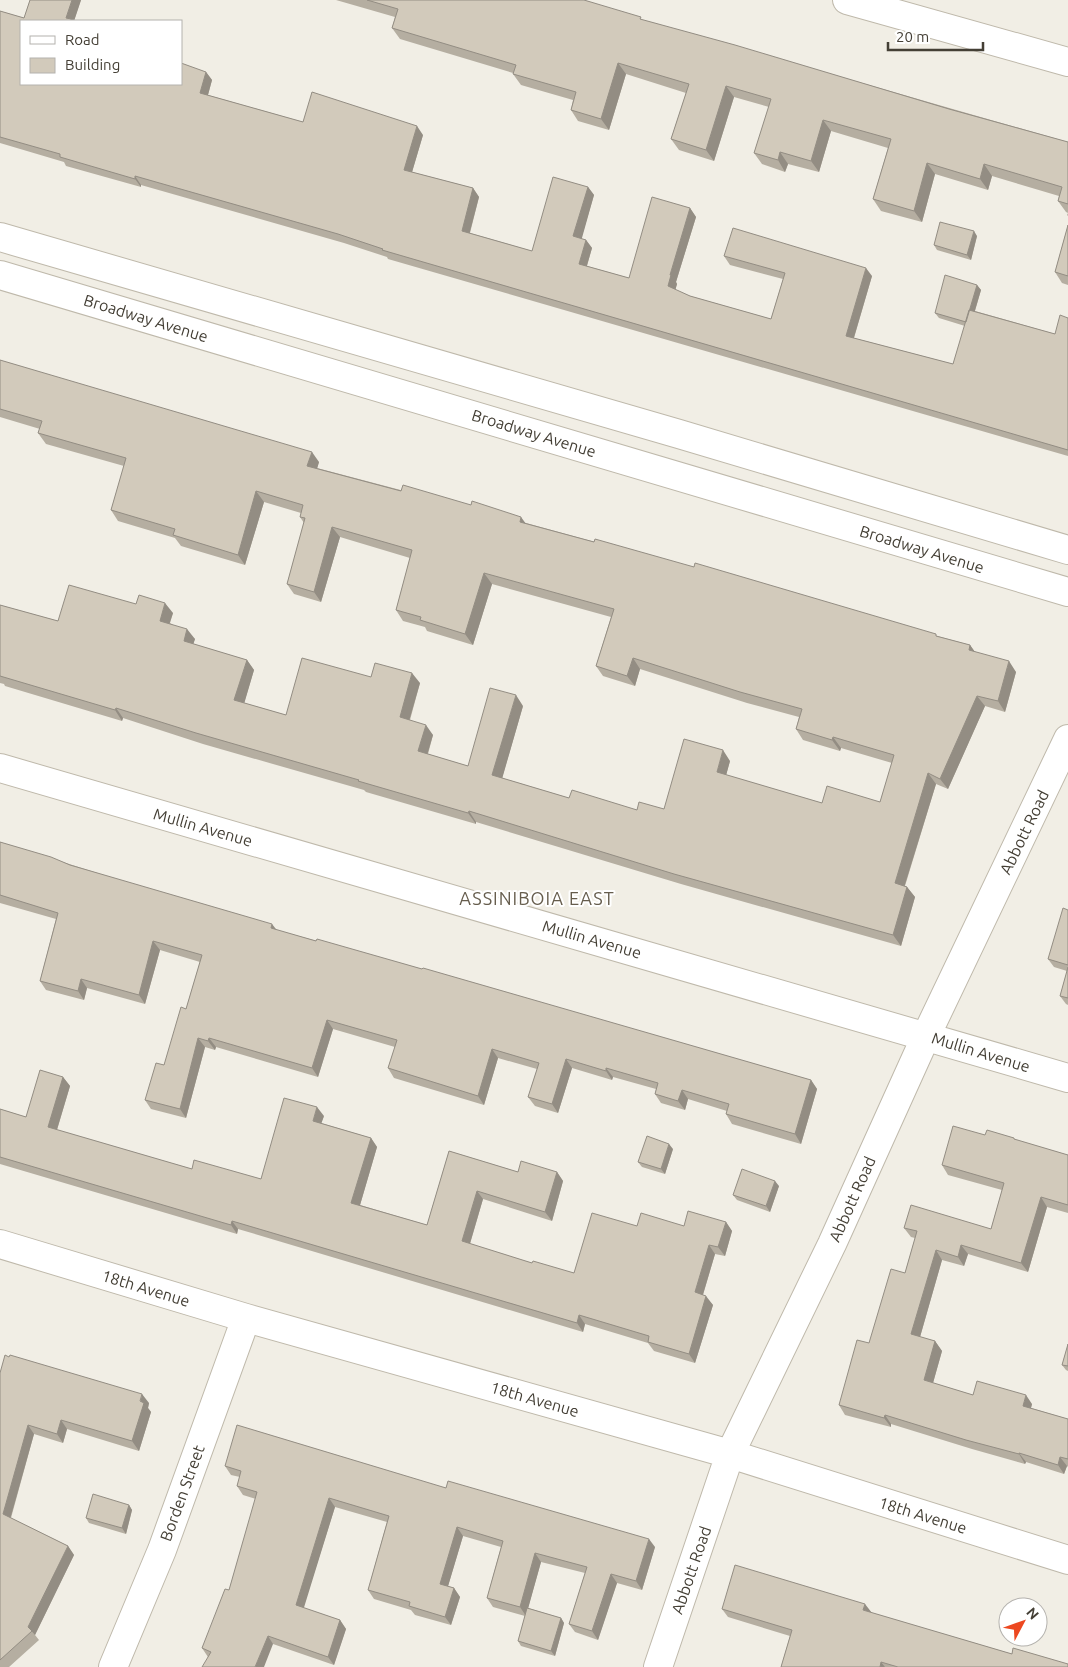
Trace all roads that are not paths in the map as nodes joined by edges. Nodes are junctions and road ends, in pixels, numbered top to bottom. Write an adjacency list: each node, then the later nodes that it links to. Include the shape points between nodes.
1 (847, 0): 2 (street)
2 (1068, 62)
3 (0, 237): 5 (street)
4 (0, 275): 6 (street, Broadway Avenue)
5 (1068, 550)
6 (1068, 592)
7 (1068, 739): 9 (street, Abbott Road)
8 (0, 768): 9 (street, Mullin Avenue)
9 (926, 1036): 10 (street, Mullin Avenue); 13 (street, Abbott Road, via 832,1244)
10 (1068, 1078)
11 (0, 1244): 12 (street, 18th Avenue)
12 (246, 1318): 13 (street, 18th Avenue); 15 (street, Borden Street, via 162,1550)
13 (730, 1454): 14 (street, 18th Avenue); 16 (street, Abbott Road)
14 (1068, 1560)
15 (113, 1667)
16 (658, 1667)

